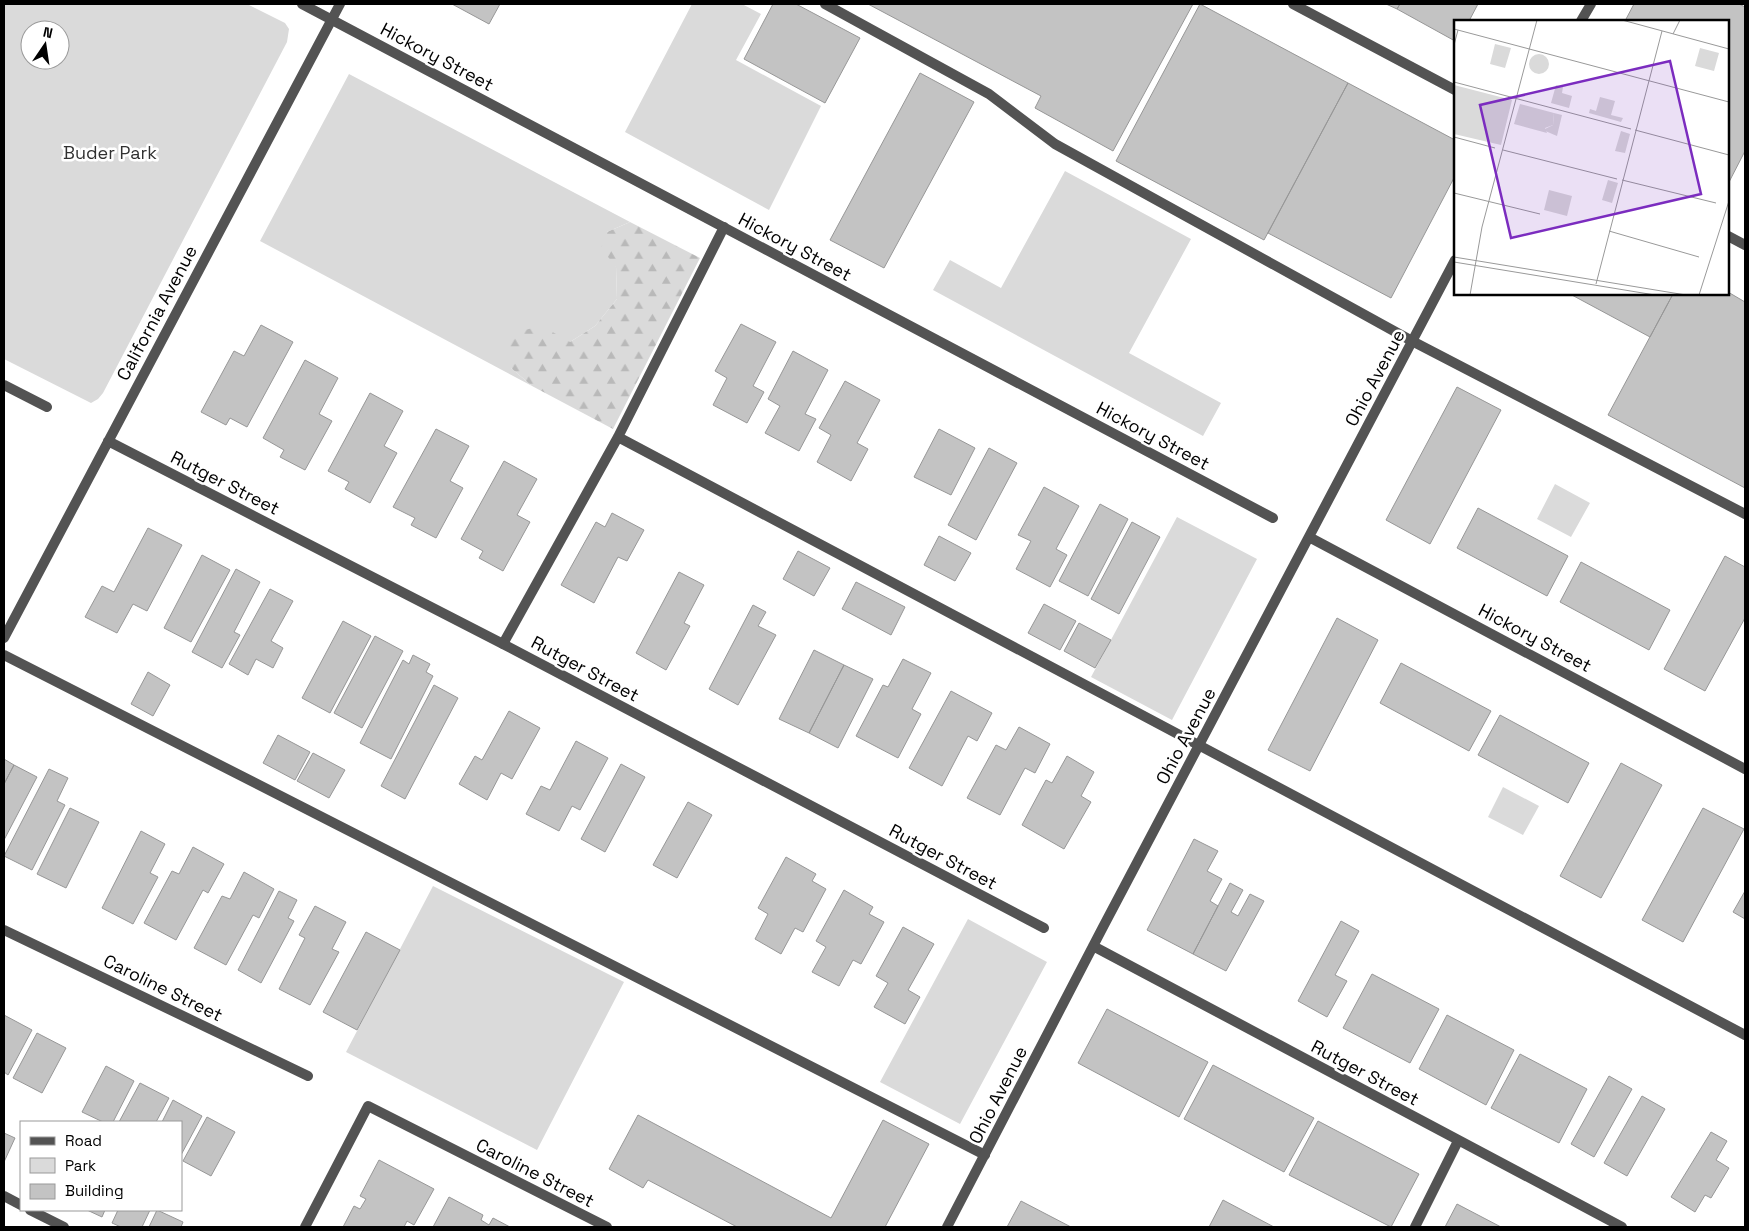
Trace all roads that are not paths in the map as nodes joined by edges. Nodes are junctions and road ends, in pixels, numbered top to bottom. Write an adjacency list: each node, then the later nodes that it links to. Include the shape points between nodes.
1 (302, 4): 6 (street, Hickory Street)
2 (340, 4): 6 (street, California Avenue)
3 (825, 4): 13 (street, via 989,94 1055,144)
4 (1293, 4): 8 (street)
5 (1591, 4): 7 (street)
6 (331, 20): 9 (street, Hickory Street); 17 (street, California Avenue)
7 (1582, 20)
8 (1454, 89)
9 (724, 227): 16 (street); 19 (street, Hickory Street)
10 (1729, 237): 11 (street)
11 (1745, 245)
12 (1454, 262): 13 (street, Ohio Avenue)
13 (1412, 341): 18 (street); 20 (street, Ohio Avenue)
14 (4, 384): 15 (street)
15 (47, 407)
16 (618, 437): 22 (street); 24 (street)
17 (108, 441): 21 (street, California Avenue); 22 (street, Rutger Street)
18 (1745, 514)
19 (1273, 518)
20 (1309, 537): 24 (street, Ohio Avenue); 25 (street, Hickory Street)
21 (4, 638)
22 (503, 644): 26 (street, Rutger Street)
23 (4, 655): 32 (street)
24 (1199, 746): 28 (street, Ohio Avenue); 29 (street)
25 (1745, 769)
26 (1044, 928)
27 (4, 930): 30 (street, Caroline Street)
28 (1093, 946): 31 (street, Rutger Street); 32 (street, Ohio Avenue)
29 (1745, 1036)
30 (308, 1076)
31 (1458, 1141): 40 (street); 41 (street, Rutger Street)
32 (984, 1156): 39 (street, Ohio Avenue)
33 (4, 1196): 34 (street)
34 (20, 1204)
35 (32, 1211): 36 (street)
36 (64, 1227)
37 (305, 1227): 38 (street, Caroline Street, via 368,1106)
38 (607, 1227)
39 (947, 1227)
40 (1415, 1227)
41 (1622, 1227)

